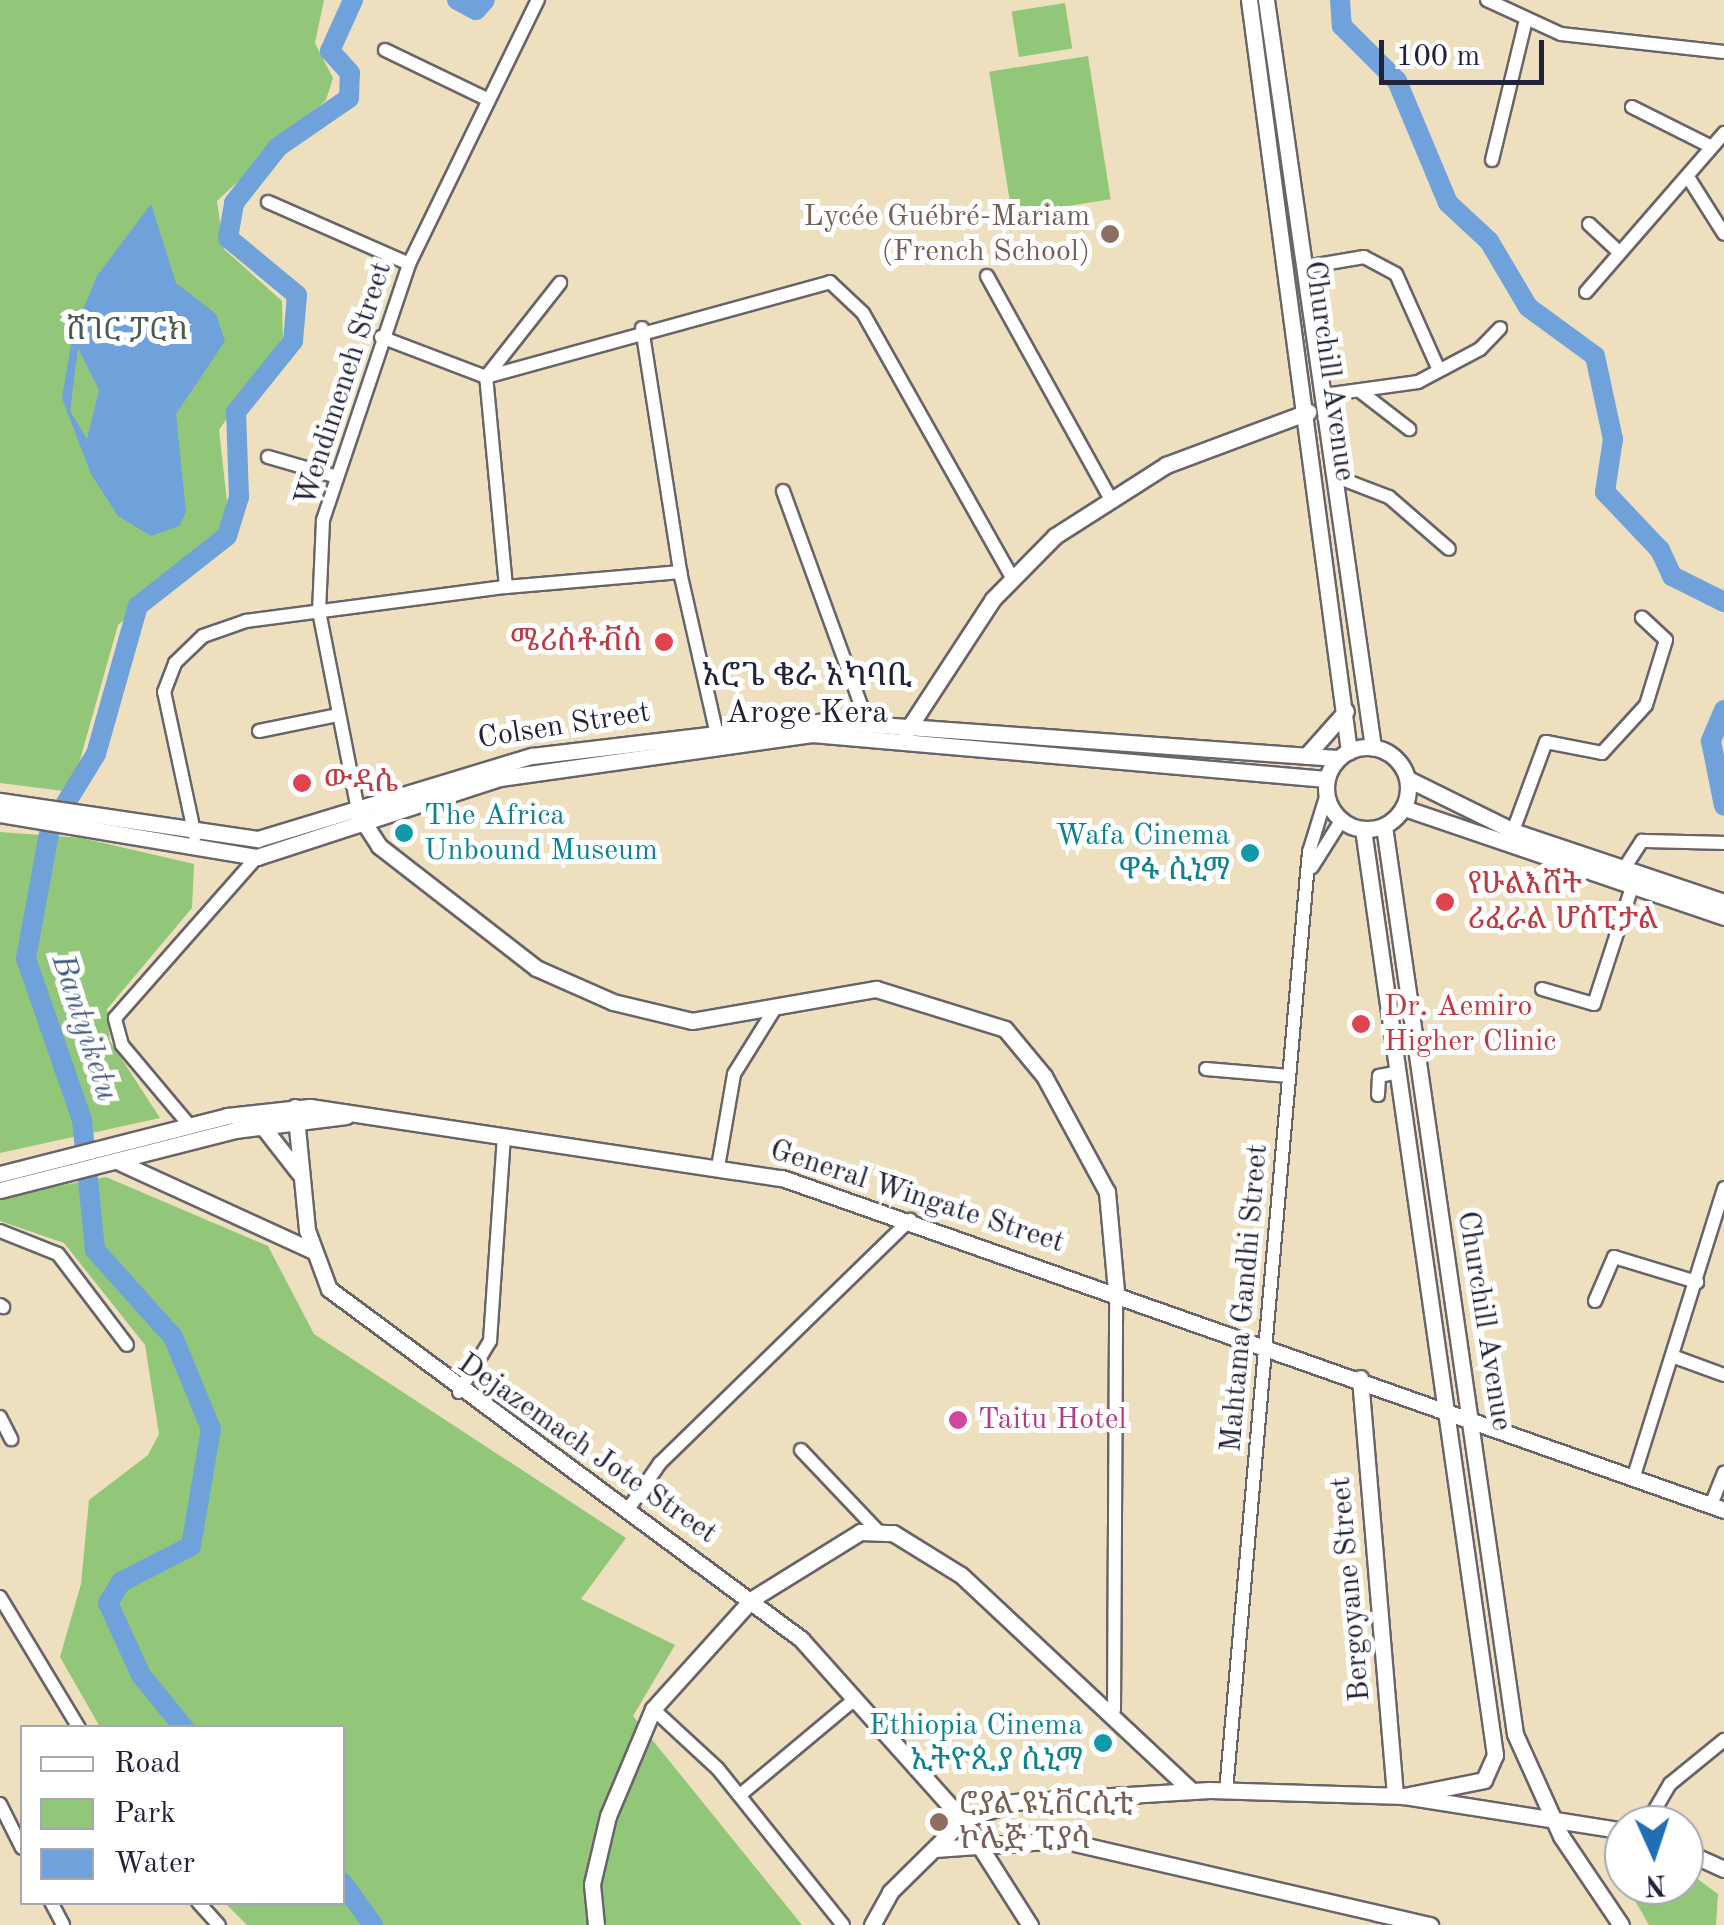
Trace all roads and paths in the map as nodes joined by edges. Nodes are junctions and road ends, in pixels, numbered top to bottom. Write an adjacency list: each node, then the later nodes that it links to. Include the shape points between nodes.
1 (538, 0): 8 (street, Wendimeneh Street)
2 (1249, 0): 30 (main road, Churchill Avenue)
3 (1266, 0): 19 (main road, Churchill Avenue)
4 (1486, 0): 5 (street)
5 (1525, 24): 7 (street); 12 (street)
6 (385, 50): 8 (street)
7 (1724, 52)
8 (489, 100): 18 (street, Wendimeneh Street)
9 (1632, 107): 11 (street)
10 (1724, 133): 11 (street)
11 (1712, 147): 13 (street)
12 (1492, 160)
13 (1688, 177): 16 (street); 17 (street)
14 (268, 202): 18 (street)
15 (1588, 224): 17 (street)
16 (1724, 234)
17 (1620, 253): 22 (street)
18 (410, 264): 25 (street, Wendimeneh Street)
19 (1305, 267): 26 (street, via 1364,257 1396,274); 29 (main road, Churchill Avenue)
20 (987, 276): 36 (street)
21 (560, 283): 27 (street)
22 (1586, 292)
23 (642, 328): 27 (street); 38 (street); 39 (street, via 802,284 844,288)
24 (1500, 328): 26 (street)
25 (381, 337): 27 (street); 33 (street, Wendimeneh Street)
26 (1439, 370): 28 (street)
27 (486, 377): 40 (street)
28 (1362, 392): 29 (street); 31 (street)
29 (1324, 395): 34 (main road, Churchill Avenue)
30 (1308, 412): 36 (main road); 43 (main road, Churchill Avenue)
31 (1409, 428)
32 (268, 457): 33 (street)
33 (334, 476): 41 (street, Wendimeneh Street)
34 (1334, 476): 37 (street, via 1389,497); 50 (main road, Churchill Avenue)
35 (784, 491): 45 (street)
36 (1109, 496): 39 (main road)
37 (1450, 549)
38 (680, 572): 40 (street); 47 (street)
39 (1012, 576): 49 (main road)
40 (506, 587): 41 (street)
41 (319, 612): 44 (street, Wendimeneh Street); 66 (street, via 228,624 188,649 166,678)
42 (1642, 618): 65 (street, via 1666,640 1646,705 1602,753 1546,742)
43 (1346, 711): 51 (main road, Churchill Avenue); 52 (main road)
44 (338, 715): 48 (street); 60 (street, Wendimeneh Street)
45 (867, 722): 46 (main road, Colsen Street); 49 (main road, Colsen Street)
46 (779, 729): 47 (main road, Colsen Street); 49 (main road); 60 (main road, via 528,772)
47 (716, 730): 60 (main road, Colsen Street, via 486,766)
48 (259, 731)
49 (906, 732): 52 (main road, Colsen Street); 53 (main road)
50 (1372, 747): 51 (main road); 54 (main road, via 1395,757)
51 (1343, 754): 52 (main road, Colsen Street); 53 (main road)
52 (1306, 756)
53 (1326, 779): 55 (main road)
54 (1408, 779): 57 (main road); 65 (main road)
55 (1326, 797): 61 (main road); 69 (street)
56 (0, 802): 58 (main road)
57 (1404, 808): 63 (main road); 71 (main road)
58 (43, 810): 59 (main road); 62 (main road)
59 (0, 814)
60 (360, 816): 66 (main road, Colsen Street, via 258,840); 68 (main road); 75 (main road, via 536,968 582,991 692,1021)
61 (1341, 821): 64 (main road); 69 (street, Mahtama Gandhi Street)
62 (111, 825): 66 (main road, Colsen Street); 68 (main road)
63 (1384, 826): 64 (main road); 106 (main road, Churchill Avenue)
64 (1363, 829): 77 (main road, Churchill Avenue)
65 (1513, 830): 70 (main road)
66 (195, 836)
67 (1724, 843): 70 (street, via 1642,841)
68 (257, 857): 83 (street, via 115,1018 122,1045)
69 (1312, 867): 78 (street, Mahtama Gandhi Street)
70 (1624, 870): 71 (main road)
71 (1639, 884): 72 (main road); 73 (main road); 74 (street, via 1594,1004)
72 (1724, 902)
73 (1724, 917)
74 (1542, 989)
75 (774, 1010): 87 (street, via 734,1074); 97 (main road, via 876,989 1005,1029 1044,1076 1107,1192)
76 (1206, 1069): 78 (street)
77 (1395, 1073): 79 (street, via 1379,1076); 105 (main road, Churchill Avenue)
78 (1289, 1076): 99 (street, Mahtama Gandhi Street)
79 (1378, 1095)
80 (294, 1107): 81 (main road, General Wingate Street); 82 (main road, Dejazemach Jote Street); 83 (main road, General Wingate Street)
81 (350, 1114): 82 (main road, General Wingate Street); 85 (main road, General Wingate Street)
82 (298, 1125): 84 (main road, General Wingate Street); 89 (main road, Dejazemach Jote Street)
83 (190, 1126): 88 (main road, General Wingate Street)
84 (263, 1127): 86 (main road, General Wingate Street); 89 (main road)
85 (504, 1136): 87 (main road, General Wingate Street); 104 (street, via 490,1342)
86 (116, 1165): 88 (main road, General Wingate Street); 95 (main road)
87 (718, 1167): 93 (main road, General Wingate Street, via 782,1178)
88 (55, 1169): 90 (main road, General Wingate Street); 92 (main road, General Wingate Street)
89 (299, 1173): 95 (main road, Dejazemach Jote Street)
90 (0, 1174)
91 (1724, 1188): 96 (street)
92 (0, 1190)
93 (910, 1220): 97 (main road, General Wingate Street); 113 (street, via 660,1464)
94 (0, 1231): 100 (street, via 58,1254)
95 (311, 1250): 104 (main road, Dejazemach Jote Street, via 329,1290 356,1316)
96 (1697, 1282): 98 (street, via 1614,1256); 101 (street)
97 (1116, 1290): 99 (main road, General Wingate Street); 119 (street)
98 (1595, 1301)
99 (1266, 1344): 103 (main road, General Wingate Street); 123 (street, Mahtama Gandhi Street)
100 (127, 1346)
101 (1672, 1356): 102 (street); 111 (street)
102 (1724, 1375)
103 (1360, 1378): 105 (main road, General Wingate Street); 125 (main road, Bergoyane Street)
104 (459, 1392): 113 (main road, Dejazemach Jote Street)
105 (1449, 1408): 106 (main road, General Wingate Street); 125 (main road, Churchill Avenue, via 1494,1743 1490,1775 1473,1784)
106 (1471, 1416): 111 (main road, General Wingate Street); 128 (main road, Churchill Avenue, via 1515,1734)
107 (0, 1417): 108 (street)
108 (11, 1439)
109 (800, 1450): 114 (street)
110 (1724, 1472): 112 (street)
111 (1633, 1480): 112 (main road, General Wingate Street)
112 (1717, 1507)
113 (627, 1510): 116 (main road, Dejazemach Jote Street)
114 (878, 1530): 116 (main road, via 830,1546); 119 (main road, via 961,1575)
115 (0, 1597): 120 (street)
116 (752, 1599): 117 (main road, Dejazemach Jote Street); 118 (main road)
117 (856, 1698): 124 (street); 129 (main road, Dejazemach Jote Street)
118 (653, 1708): 124 (street); 137 (main road, via 608,1816 592,1884)
119 (1114, 1710): 122 (main road)
120 (77, 1725)
121 (1724, 1740): 127 (street, via 1670,1784)
122 (1192, 1791): 123 (main road); 129 (main road, via 1014,1802)
123 (1226, 1791): 125 (main road)
124 (740, 1795): 138 (street)
125 (1399, 1795): 128 (main road)
126 (0, 1804): 131 (street)
127 (1658, 1805)
128 (1552, 1817): 130 (main road); 135 (main road, Churchill Avenue)
129 (964, 1820): 132 (main road, Dejazemach Jote Street); 133 (main road)
130 (1604, 1827)
131 (20, 1844)
132 (982, 1844): 133 (main road); 140 (main road, Dejazemach Jote Street); 141 (main road, via 1101,1847)
133 (935, 1849): 139 (main road)
134 (201, 1905): 136 (street)
135 (1614, 1920)
136 (218, 1925)
137 (596, 1925)
138 (843, 1925)
139 (872, 1925)
140 (1030, 1925)
141 (1430, 1925)

